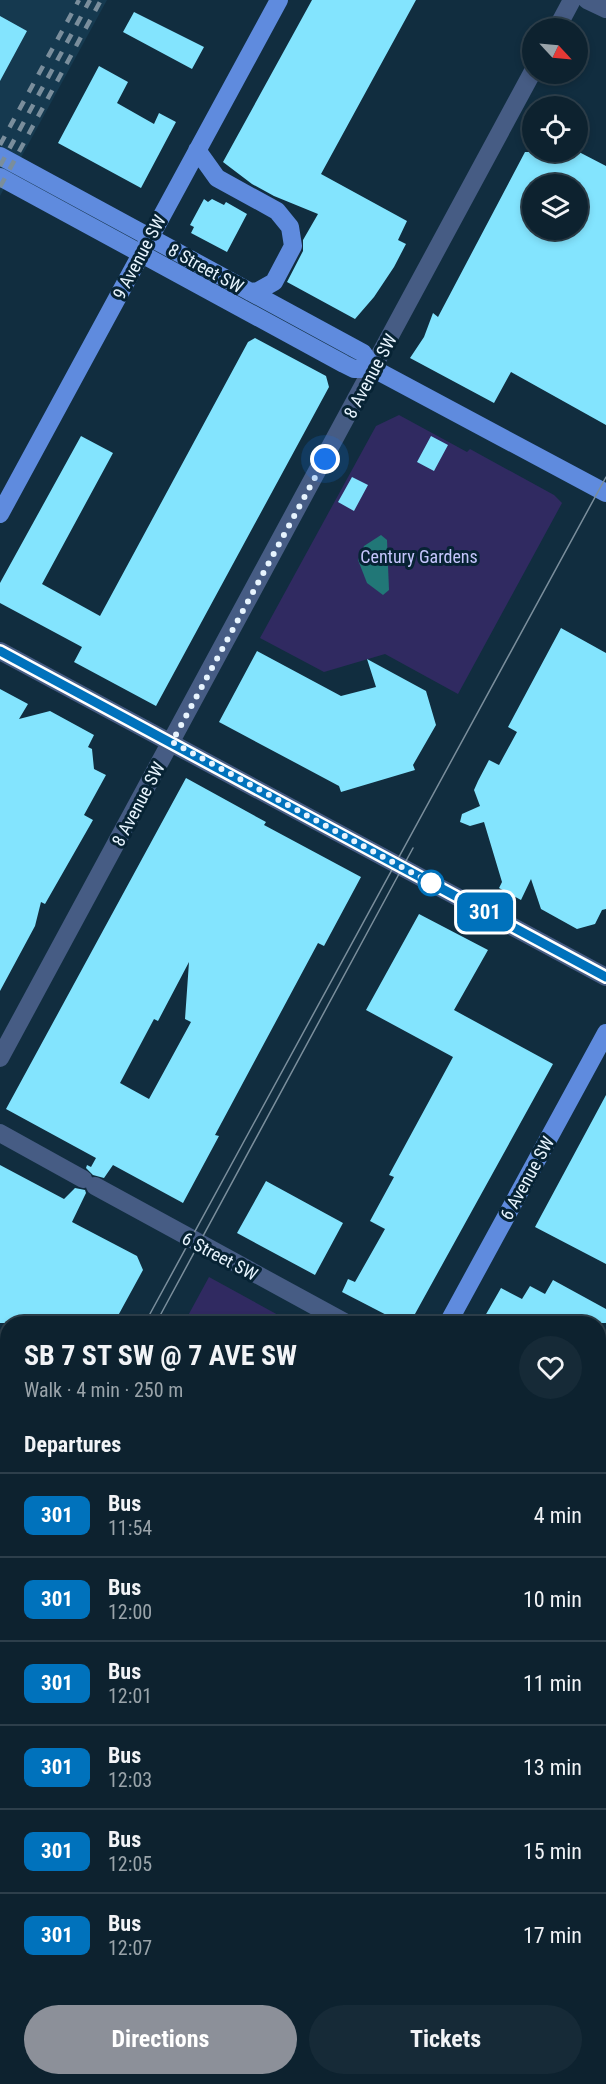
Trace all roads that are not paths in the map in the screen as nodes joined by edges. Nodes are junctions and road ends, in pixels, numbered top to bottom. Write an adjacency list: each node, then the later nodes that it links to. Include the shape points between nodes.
1 (279, 0): 7 (main road, 9 Avenue SW)
2 (572, 0): 5 (street)
3 (587, 0): 4 (street)
4 (606, 9)
5 (562, 18)
6 (527, 84): 11 (street, 8 Avenue SW)
7 (197, 150): 10 (main road, via 217,178 277,211 290,226 293,246 274,282); 13 (main road, 9 Avenue SW)
8 (0, 156): 10 (main road, 8 Street SW)
9 (0, 177): 11 (main road, 8 Street SW, via 338,361 354,369)
10 (250, 292): 11 (main road, 8 Street SW, via 363,353)
11 (374, 369): 12 (main road, 8 Street SW); 15 (street, 8 Avenue SW)
12 (606, 493)
13 (0, 514)
14 (0, 651): 15 (street)
15 (172, 742): 16 (street); 18 (street, 8 Avenue SW)
16 (606, 977)
17 (606, 1033): 21 (main road, 6 Avenue SW)
18 (0, 1058)
19 (0, 1133): 20 (street, 6 Street SW)
20 (333, 1316)
21 (452, 1316)

